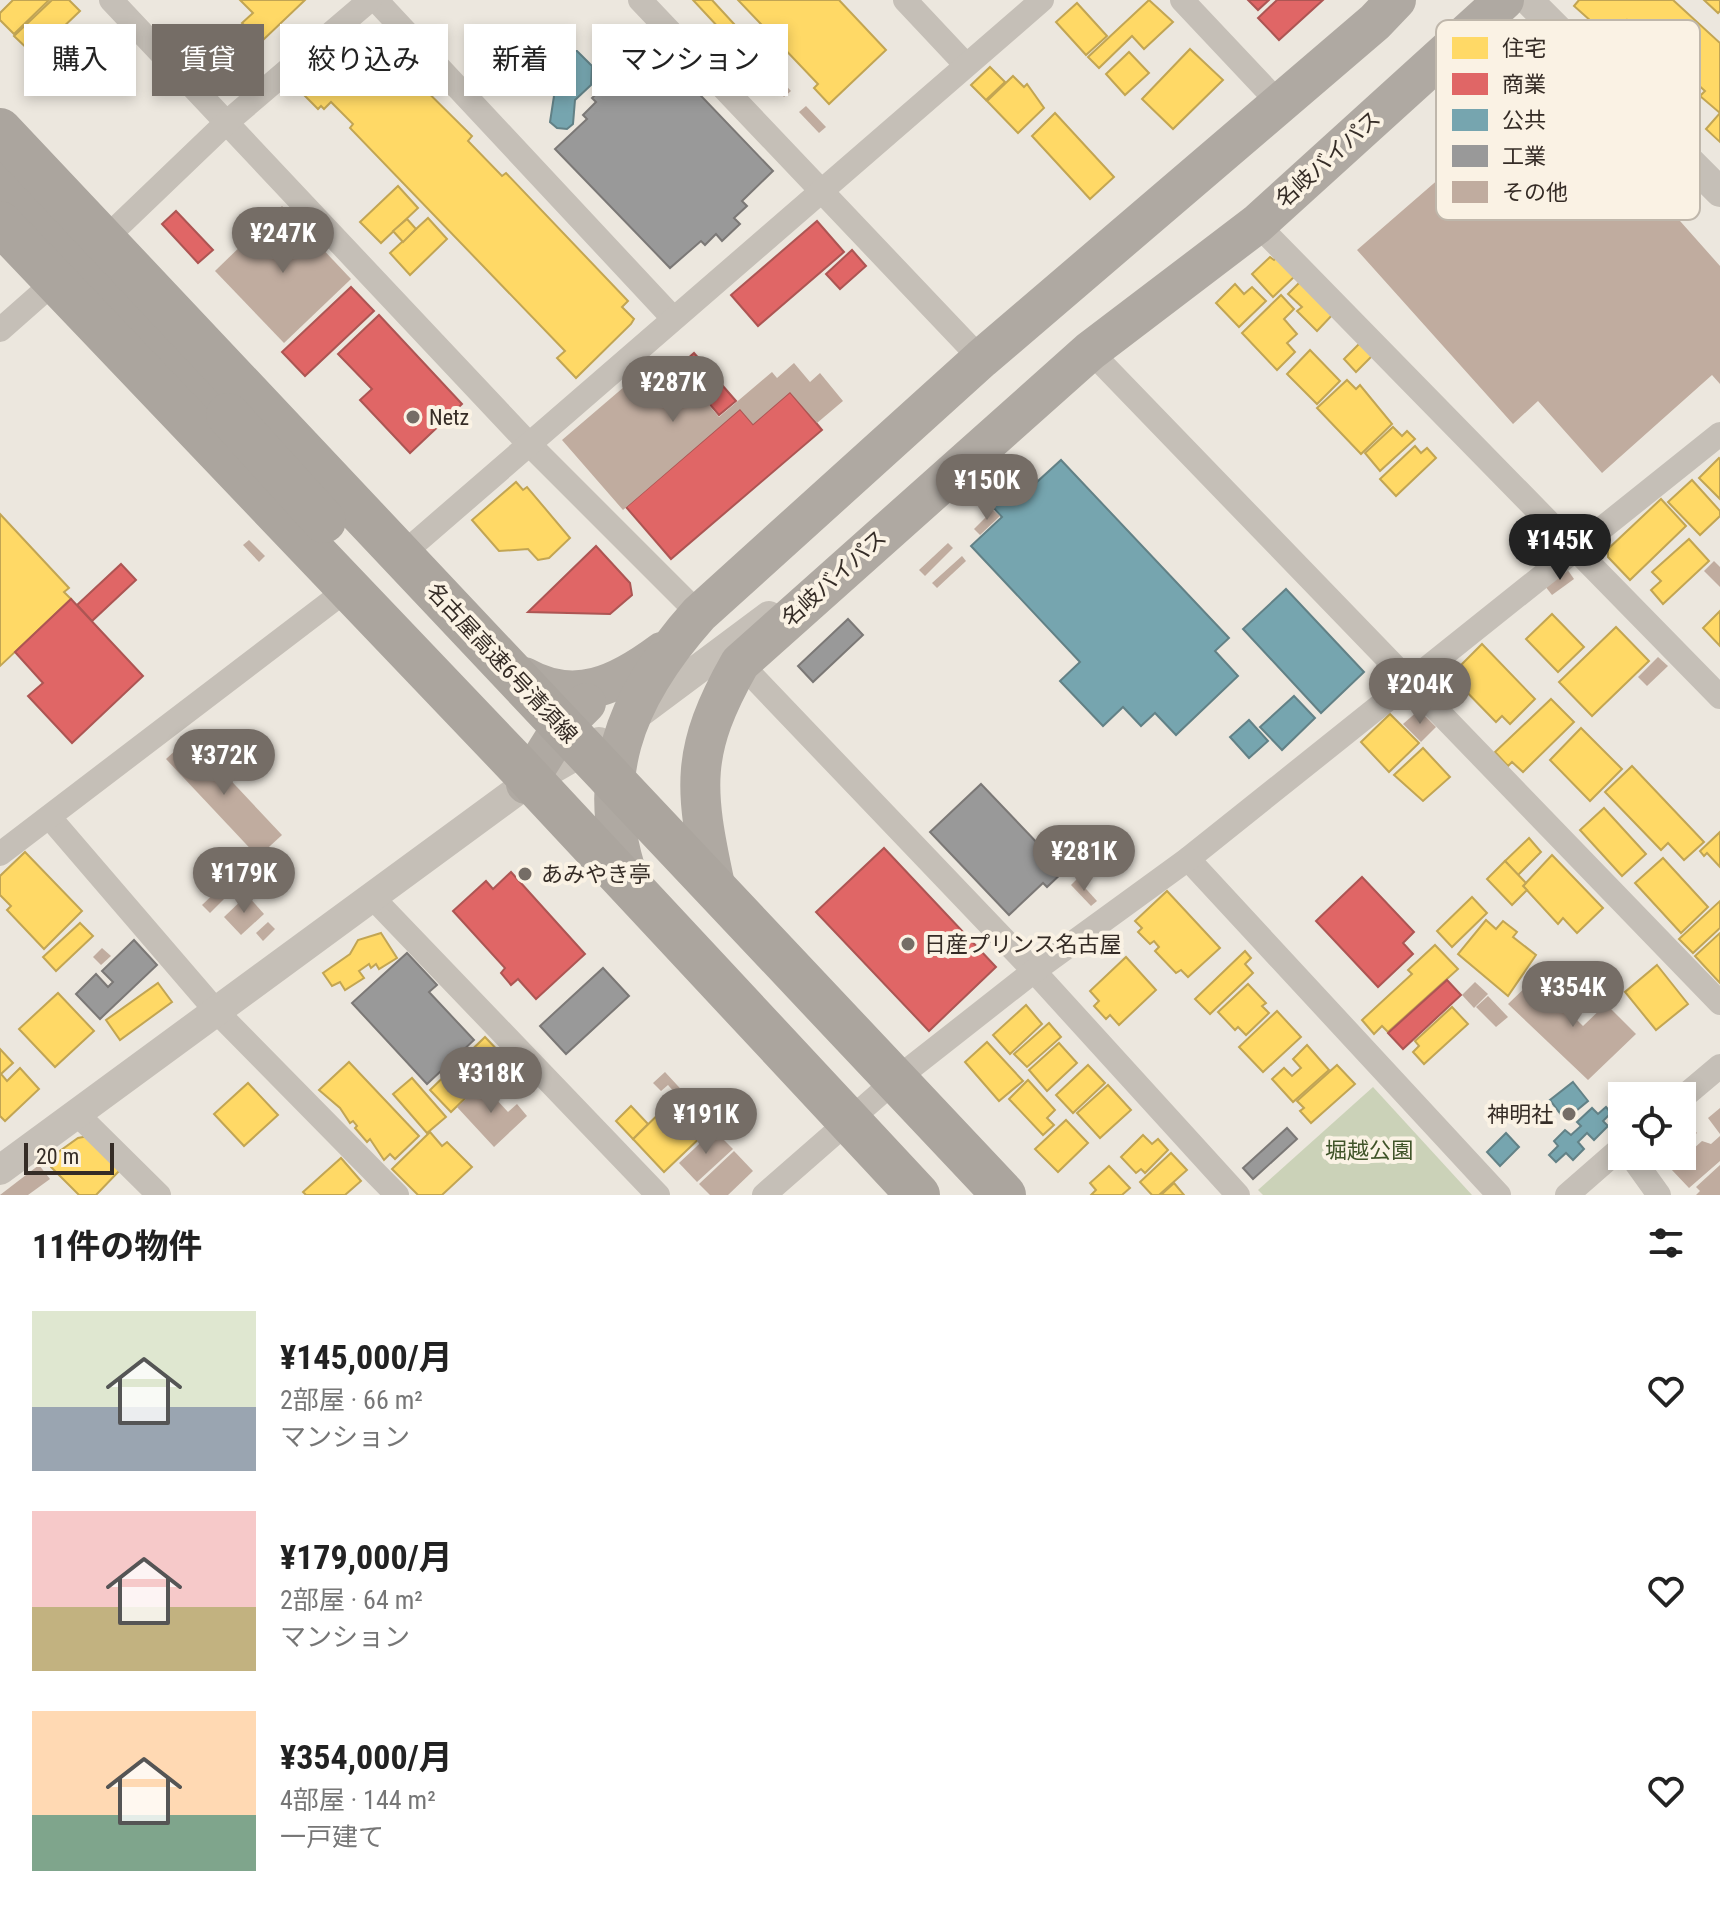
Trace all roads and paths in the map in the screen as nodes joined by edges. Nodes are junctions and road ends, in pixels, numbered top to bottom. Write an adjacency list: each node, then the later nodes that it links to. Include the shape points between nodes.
1 (111, 0): 17 (street)
2 (370, 0): 17 (street)
3 (376, 0): 28 (street)
4 (640, 0): 21 (street)
5 (905, 0): 14 (street)
6 (1042, 0): 14 (street)
7 (1182, 0): 15 (street)
8 (1396, 0): 15 (highway)
9 (1504, 0): 11 (highway, 名岐バイパス)
10 (1528, 0): 12 (street)
11 (1482, 20)
12 (1548, 20)
13 (1436, 62): 24 (highway, 名岐バイパス)
14 (966, 65): 21 (street)
15 (1278, 102): 31 (highway)
16 (0, 123): 26 (street)
17 (226, 123): 26 (street); 33 (street)
18 (0, 130): 70 (highway, 名古屋高速6号清須線, bridge)
19 (1700, 172): 22 (street)
20 (0, 180): 52 (highway, bridge, via 216,402 596,820)
21 (819, 191): 28 (street); 31 (street)
22 (1720, 192)
23 (0, 223): 52 (highway, bridge)
24 (1257, 224): 30 (highway, 名岐バイパス); 35 (street)
25 (0, 234): 27 (street)
26 (107, 237): 36 (street)
27 (51, 285): 29 (street); 37 (street)
28 (672, 317): 33 (street)
29 (0, 330)
30 (1090, 351): 34 (highway, 名岐バイパス); 42 (street)
31 (981, 359): 38 (highway)
32 (1720, 434): 35 (street)
33 (528, 443): 36 (street); 38 (street)
34 (884, 532): 40 (highway, 名岐バイパス); 46 (street)
35 (1577, 550): 42 (street); 44 (street)
36 (405, 552): 41 (street)
37 (345, 591): 45 (street); 47 (street)
38 (699, 614): 39 (highway)
39 (671, 644): 43 (highway, via 632,674); 46 (highway, via 647,680)
40 (740, 663): 50 (highway, 名岐バイパス, via 709,721 698,776 699,811); 53 (street)
41 (524, 677): 43 (highway, via 569,693); 46 (highway)
42 (1410, 680): 49 (street); 54 (street)
43 (600, 688): 46 (highway)
44 (1720, 697)
45 (471, 722): 46 (street); 46 (street, via 515,740)
46 (578, 753): 50 (highway); 51 (street); 52 (street); 52 (highway, via 612,815 632,890)
47 (51, 819): 48 (street); 55 (street)
48 (0, 854)
49 (1188, 859): 53 (street); 73 (street)
50 (715, 885): 57 (highway)
51 (374, 899): 55 (street); 66 (street)
52 (681, 953): 60 (highway); 69 (highway, bridge)
53 (1034, 971): 57 (street); 72 (street)
54 (1720, 1003)
55 (217, 1012): 59 (street); 65 (street)
56 (1720, 1066): 58 (street)
57 (899, 1077): 60 (street); 71 (highway)
58 (1696, 1086)
59 (76, 1113): 62 (street); 64 (street)
60 (836, 1130): 67 (street); 68 (highway)
61 (1608, 1159): 74 (street)
62 (0, 1170)
63 (1641, 1170): 75 (street)
64 (159, 1195)
65 (397, 1195)
66 (658, 1195)
67 (764, 1195)
68 (897, 1195)
69 (918, 1195)
70 (1004, 1195)
71 (1012, 1195)
72 (1238, 1195)
73 (1499, 1195)
74 (1567, 1195)
75 (1659, 1195)

